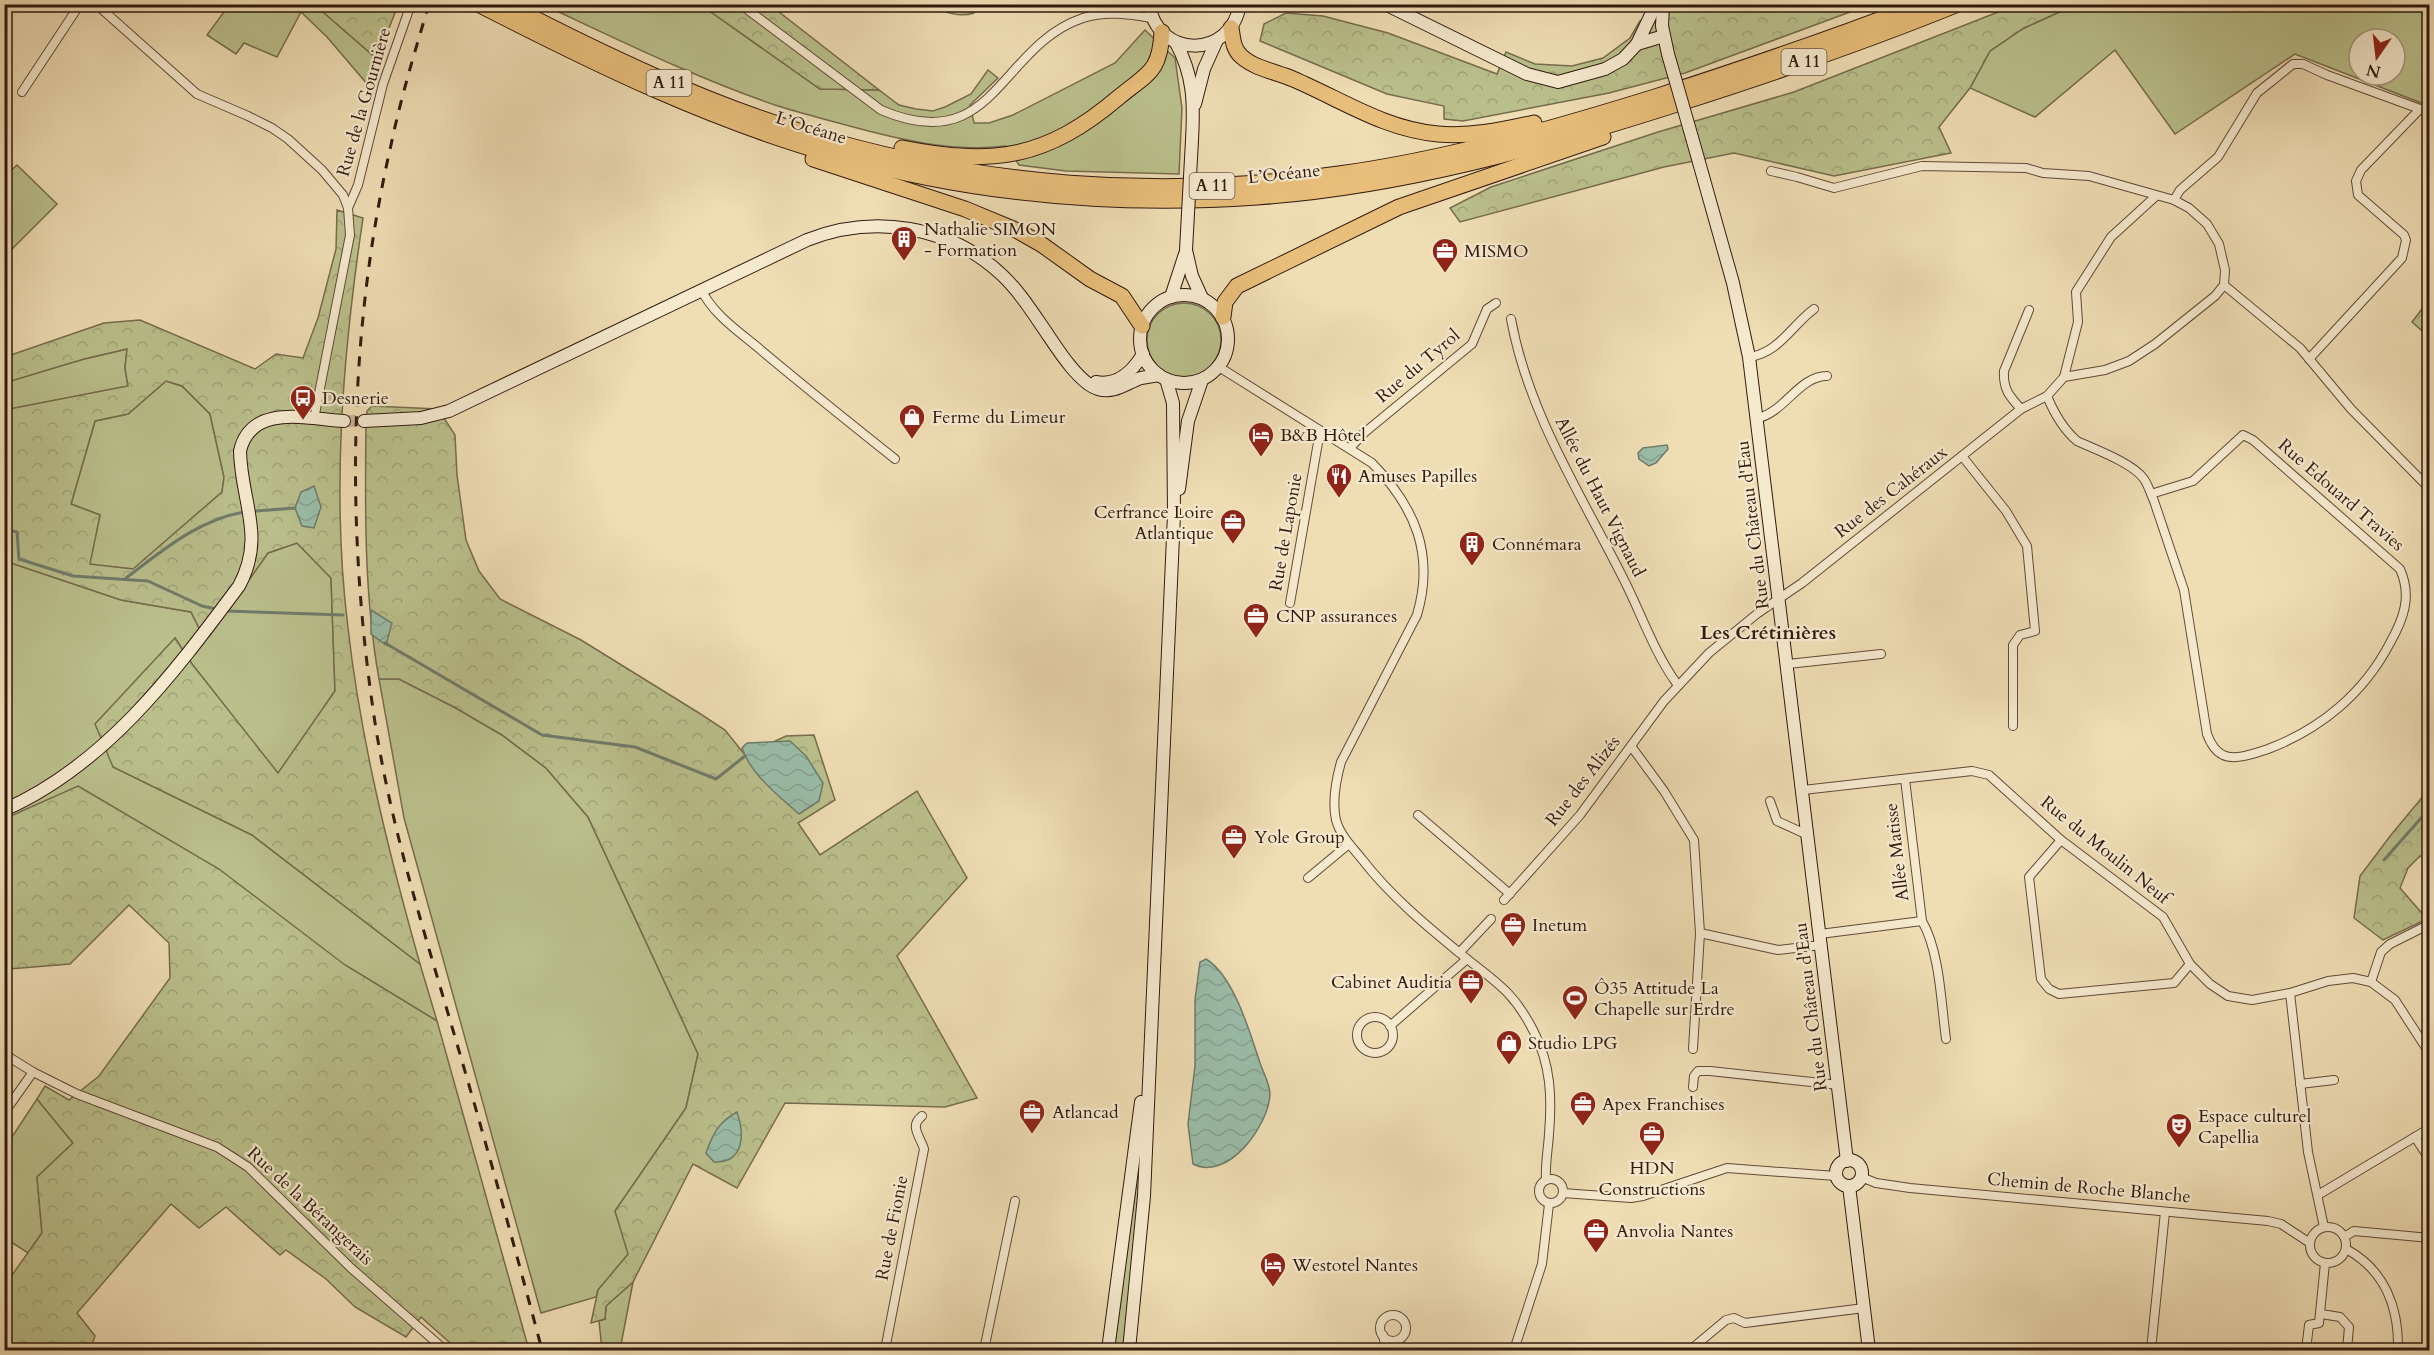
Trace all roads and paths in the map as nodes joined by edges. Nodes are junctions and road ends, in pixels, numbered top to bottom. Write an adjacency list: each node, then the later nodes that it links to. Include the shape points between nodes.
1 (80, 4): 22 (street)
2 (96, 4): 33 (street, via 197,94 288,139 334,182)
3 (411, 4): 33 (street, Rue de la Gournière, via 383,84 358,185)
4 (478, 4): 28 (highway, L’Océane / A 11, via 627,79)
5 (506, 4): 29 (highway, L’Océane / A 11, via 686,90)
6 (740, 4): 14 (street, via 881,110 927,123 952,120 973,111 997,91 1029,53 1082,18 1109,14)
7 (1149, 4): 14 (street)
8 (1385, 4): 21 (street, via 1527,74 1558,82 1616,64)
9 (1656, 4): 16 (street)
10 (1663, 4): 17 (street, Rue du Château d'Eau)
11 (1921, 4): 27 (highway, L’Océane / A 11, via 1761,62)
12 (1958, 4): 26 (highway, L’Océane / A 11)
13 (1242, 6): 15 (street)
14 (1151, 18): 18 (street)
15 (1231, 28): 19 (street); 27 (highway, via 1234,46 1251,63 1296,80 1376,120 1407,129 1442,135 1475,134 1561,116)
16 (1643, 28): 17 (street); 21 (street)
17 (1663, 31): 21 (street); 46 (street, Rue du Château d'Eau, bridge, via 1733,283)
18 (1162, 32): 20 (street); 29 (highway, via 1161,53 1149,72 1079,128 1041,147 985,158 936,154 863,140)
19 (1217, 40): 20 (street, via 1197,46); 25 (street, via 1204,69)
20 (1176, 43): 25 (street, via 1190,74)
21 (1637, 44)
22 (22, 92)
23 (2420, 109): 24 (street); 32 (street, via 2303,64 2293,64 2256,93 2218,157); 47 (street, via 2361,170 2356,181 2358,195 2404,235 2402,258)
24 (2430, 110)
25 (1193, 111): 34 (street, bridge)
26 (1648, 114): 28 (highway, L’Océane / A 11, via 1498,156 1378,182 1260,197 1171,201 1068,196 960,183 874,166); 42 (highway, via 1641,124 1422,199 1345,232 1237,286 1225,302)
27 (1581, 119): 29 (highway, L’Océane / A 11, via 1375,169 1231,185 1125,187 1031,180 937,166)
28 (749, 129): 44 (highway, via 768,144 965,209 1018,231 1122,296)
29 (840, 143)
30 (1771, 171): 31 (street, via 1834,188 1922,166 2026,168 2089,176)
31 (2156, 196): 32 (street); 52 (street, via 2111,237 2076,292 2078,322)
32 (2174, 200): 35 (street, via 2207,224 2219,244 2226,270)
33 (348, 208): 57 (street, via 348,248)
34 (1186, 250): 37 (street); 38 (street)
35 (2224, 285): 47 (street); 52 (street, via 2164,337 2129,361 2105,370)
36 (701, 289): 49 (street, via 826,233 875,226 916,229 964,247 1002,275); 59 (street, via 449,411 421,418); 63 (street, via 724,318)
37 (1171, 297): 38 (street); 44 (street, via 1156,305)
38 (1202, 298): 42 (street)
39 (1496, 303): 61 (street, Rue du Tyrol, via 1487,309 1472,344)
40 (1814, 309): 46 (street, via 1774,348)
41 (2029, 310): 55 (street, via 2003,380 2005,392)
42 (1223, 317): 48 (street, via 1229,339)
43 (1510, 319): 71 (street, Allée du Haut Vignaud, via 1544,426)
44 (1142, 326): 45 (street)
45 (1143, 354): 49 (street, via 1134,369 1112,381); 51 (street, via 1150,367)
46 (1749, 357): 56 (street, Rue du Château d'Eau)
47 (2309, 359): 64 (street, via 2351,409)
48 (1219, 367): 53 (street); 60 (street)
49 (1081, 376): 51 (street, via 1095,388 1106,390 1141,378)
50 (1827, 376): 56 (street, via 1816,376 1769,414)
51 (1163, 377): 53 (street, via 1181,383); 66 (street, via 1173,403)
52 (2064, 377): 54 (street, Rue des Cahéraux)
53 (1202, 380): 66 (street, via 1188,421)
54 (2047, 396): 55 (street, Rue des Cahéraux); 65 (street, Rue Edouard Travies, via 2068,434 2135,471)
55 (2021, 409): 62 (street, Rue des Cahéraux)
56 (1758, 418): 67 (street, Rue du Château d'Eau)
57 (314, 419): 58 (street); 77 (street, via 270,418 254,426 243,440 241,467 252,527 252,551 239,586 209,625 101,749 65,778)
58 (344, 421)
59 (364, 421)
60 (1320, 431): 61 (street); 68 (street, Rue de Laponie)
61 (1350, 448): 81 (street, via 1372,463 1403,501 1419,537 1425,574 1417,615 1340,768 1336,820)
62 (1962, 456): 67 (street, Rue des Cahéraux); 72 (street, via 2006,511 2027,546 2035,631 2020,635 2013,645)
63 (895, 459)
64 (2430, 489)
65 (2151, 494): 65 (street, Rue Edouard Travies, via 2184,590 2207,734 2211,746 2222,755 2256,753 2292,740 2350,697 2377,668 2407,602 2400,569 2253,440 2243,435 2193,481)
66 (1174, 514): 94 (street)
67 (1780, 599): 70 (street, Rue du Château d'Eau); 71 (street, Rue des Cahéraux, via 1708,653)
68 (1290, 603)
69 (1881, 654): 70 (street)
70 (1788, 664): 75 (street, Rue du Château d'Eau)
71 (1677, 684): 73 (street, Rue des Alizés)
72 (2013, 726)
73 (1631, 746): 78 (street, Rue des Alizés, via 1581,815 1507,897); 86 (street, via 1694,840)
74 (1905, 779): 75 (street, Rue du Moulin Neuf); 80 (street, Rue du Moulin Neuf, via 1982,772); 84 (street, Allée Matisse)
75 (1803, 790): 79 (street, Rue du Château d'Eau)
76 (1770, 801): 79 (street, via 1777,821)
77 (4, 810)
78 (1418, 815)
79 (1808, 835): 87 (street, Rue du Château d'Eau)
80 (2061, 840): 89 (street, Rue du Moulin Neuf, via 2163,917); 89 (street, via 2029,877 2041,979 2049,989 2059,994 2174,983)
81 (1349, 844): 82 (street); 88 (street, via 1399,901)
82 (1308, 878)
83 (1491, 919): 88 (street)
84 (1922, 921): 87 (street, Allée Matisse); 93 (street, Allée Matisse, via 1934,955)
85 (2430, 924): 90 (street, via 2380,952)
86 (1700, 933): 87 (street, Allée Matisse, via 1778,950); 95 (street)
87 (1821, 940): 101 (street, Rue du Château d'Eau)
88 (1463, 956): 92 (street); 111 (street, via 1509,993 1532,1027 1547,1064 1552,1102)
89 (2190, 964): 91 (street, Rue du Moulin Neuf, via 2228,996 2252,1000)
90 (2371, 982): 91 (street, Rue du Moulin Neuf, via 2353,978 2328,981); 97 (street, via 2395,1000)
91 (2290, 993): 100 (street)
92 (1390, 1026): 92 (street, via 1378,1018 1367,1019 1359,1027 1359,1044 1373,1053 1384,1051 1393,1037)
93 (1946, 1039)
94 (1150, 1045): 132 (street); 133 (street, via 1144,1196)
95 (1693, 1049)
96 (4, 1054): 98 (street, Rue de la Bérangerais)
97 (2430, 1054)
98 (33, 1072): 103 (street); 129 (street, Rue de la Bérangerais, via 77,1094 217,1147 248,1167 351,1268)
99 (2334, 1080): 100 (street)
100 (2300, 1084): 114 (street)
101 (1839, 1085): 102 (street, via 1698,1071); 108 (street, Rue du Château d'Eau)
102 (1693, 1087)
103 (4, 1113)
104 (922, 1116): 130 (street, Rue de Fionie, via 914,1128 924,1149)
105 (2430, 1128): 106 (street)
106 (2415, 1137): 107 (street); 114 (street)
107 (2430, 1160)
108 (1847, 1161): 109 (street, via 1837,1168); 110 (street, via 1858,1165)
109 (1836, 1176): 112 (street); 113 (street, via 1727,1168 1631,1198)
110 (1861, 1177): 112 (street); 117 (street, Chemin de Roche Blanche, via 1910,1188)
111 (1546, 1180): 113 (street, via 1559,1182); 116 (street, via 1540,1184 1539,1194)
112 (1850, 1186): 124 (street)
113 (1563, 1193): 116 (street, via 1557,1202)
114 (2318, 1195): 118 (street)
115 (1015, 1201): 131 (street)
116 (1549, 1204): 136 (street, via 1542,1264)
117 (2164, 1212): 121 (street, Chemin de Roche Blanche, via 2268,1221 2282,1224); 138 (street)
118 (2324, 1227): 119 (street, via 2336,1229); 121 (street, via 2314,1233)
119 (2344, 1237): 120 (street, via 2354,1231); 122 (street)
120 (2430, 1238)
121 (2310, 1243): 123 (street, via 2312,1254)
122 (2346, 1249): 123 (street, via 2340,1258); 141 (street, via 2370,1266 2391,1299 2399,1331)
123 (2325, 1263): 125 (street)
124 (1864, 1308): 128 (street, via 1745,1323 1734,1318 1726,1320); 137 (street)
125 (2320, 1314): 139 (street, via 2319,1323 2309,1324); 140 (street, via 2340,1317 2349,1327)
126 (1383, 1335): 127 (street); 127 (street, via 1384,1319 1391,1315 1400,1317 1406,1327); 134 (street)
127 (1397, 1340): 135 (street)
128 (1697, 1348)
129 (445, 1350)
130 (885, 1350)
131 (984, 1350)
132 (1108, 1350)
133 (1129, 1350)
134 (1386, 1350)
135 (1393, 1350)
136 (1514, 1350)
137 (1869, 1350)
138 (2151, 1350)
139 (2306, 1350)
140 (2346, 1350)
141 (2398, 1350)

